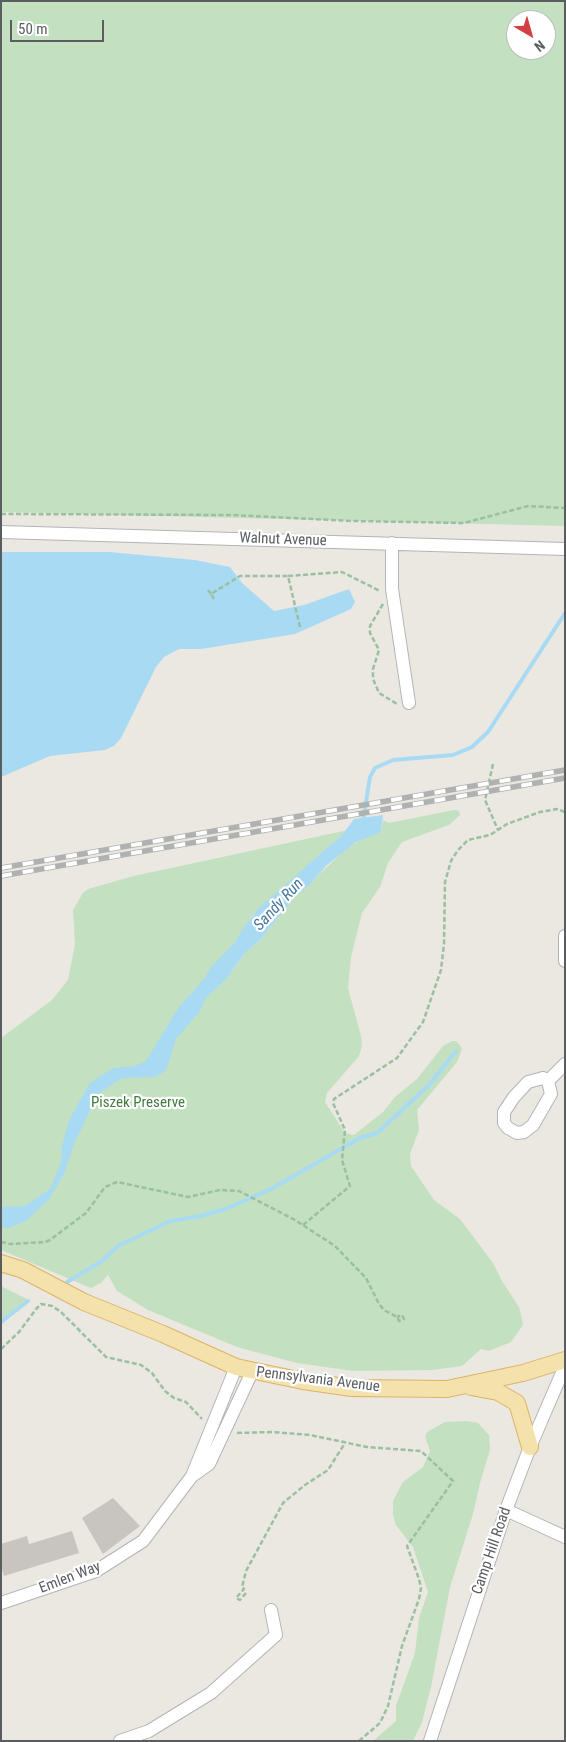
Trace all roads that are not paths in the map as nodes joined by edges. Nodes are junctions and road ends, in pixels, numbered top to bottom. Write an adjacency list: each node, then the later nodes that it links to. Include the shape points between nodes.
1 (1, 532): 2 (street, Walnut Avenue)
2 (392, 543): 3 (street, Walnut Avenue); 4 (street, via 393,595)
3 (563, 549)
4 (409, 703)
5 (565, 936): 6 (street)
6 (565, 961)
7 (565, 1064): 8 (street)
8 (548, 1081)
9 (1, 1263): 12 (main road, Pennsylvania Avenue)
10 (565, 1360): 13 (main road, Pennsylvania Avenue)
11 (565, 1366): 14 (street, Camp Hill Road)
12 (244, 1370): 13 (main road, Pennsylvania Avenue, via 352,1388 413,1390); 15 (street, Emlen Way, via 212,1424); 15 (street, Emlen Way, via 226,1430 209,1464)
13 (467, 1386): 14 (main road, via 498,1392 517,1403)
14 (530, 1447): 16 (street, Camp Hill Road)
15 (192, 1476): 18 (street, Emlen Way, via 143,1540 96,1571)
16 (506, 1510): 17 (street); 21 (street, Camp Hill Road)
17 (565, 1538)
18 (1, 1604)
19 (271, 1610): 20 (street, via 276,1635 211,1693 149,1731)
20 (120, 1741)
21 (430, 1741)

